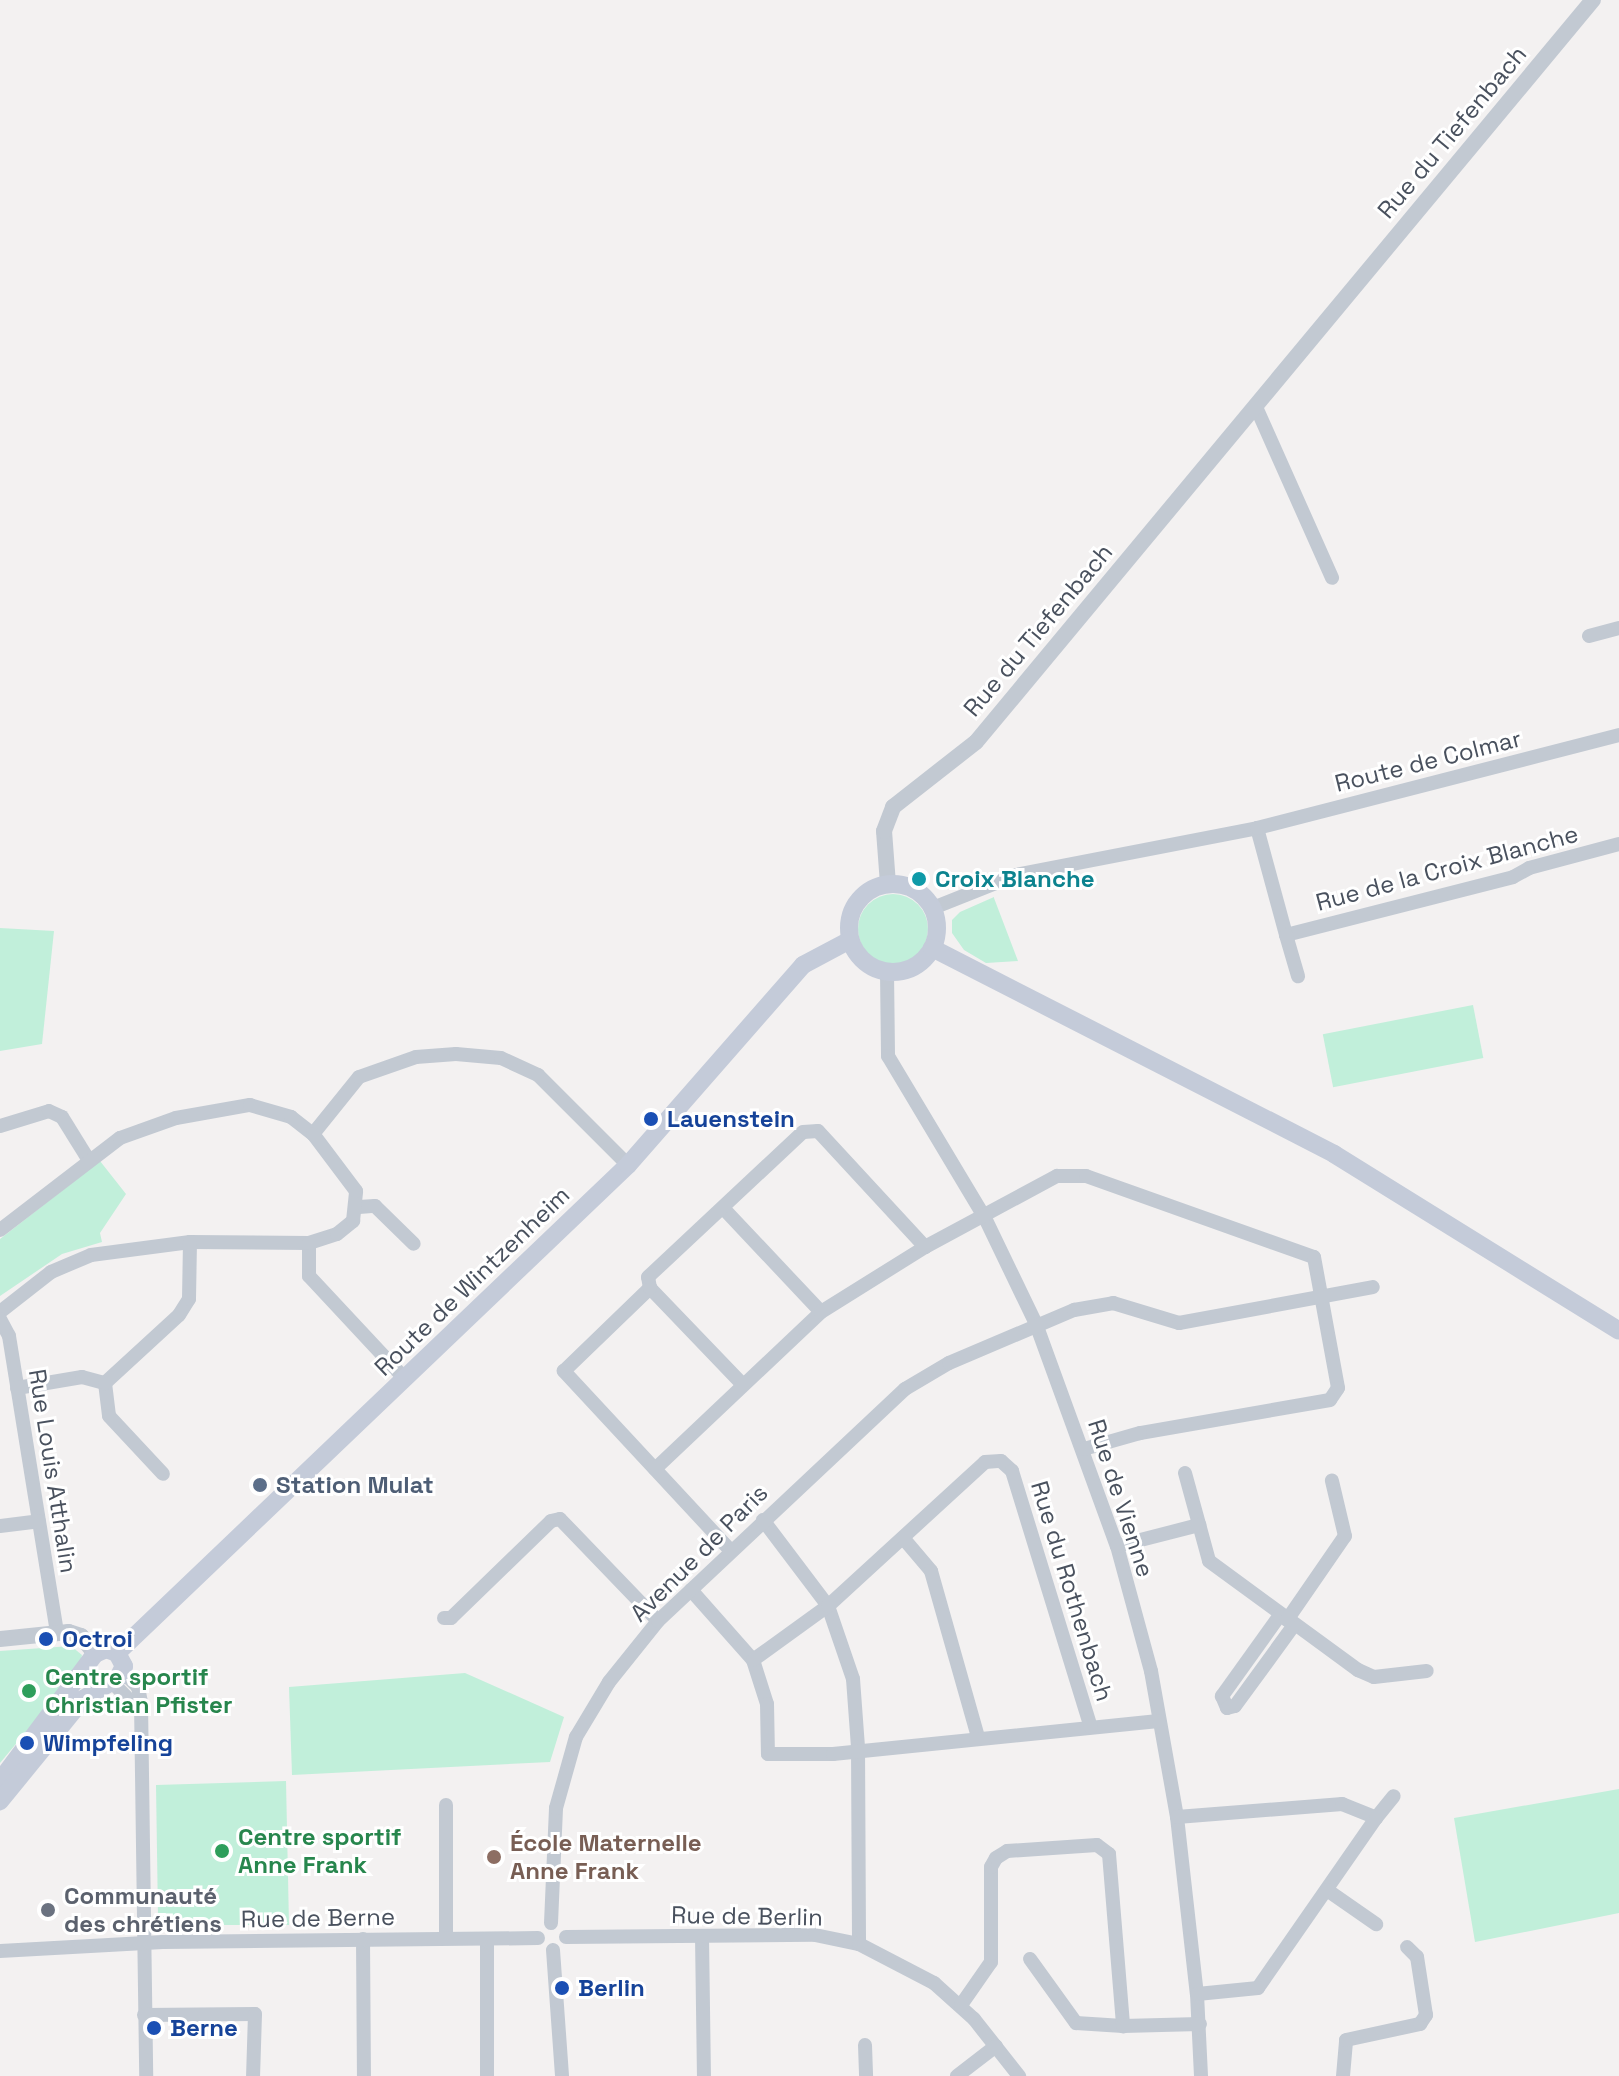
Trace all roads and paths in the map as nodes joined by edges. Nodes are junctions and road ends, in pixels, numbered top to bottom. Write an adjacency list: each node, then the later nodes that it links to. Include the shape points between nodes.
1 (1593, 0): 2 (street, Rue du Tiefenbach)
2 (1256, 407): 3 (street); 9 (street, Rue du Tiefenbach, via 976,742 893,807 884,831)
3 (1332, 578)
4 (1619, 628): 5 (street)
5 (1589, 636)
6 (1619, 735): 7 (street, Route de Colmar)
7 (1252, 828): 10 (street, via 1016,875); 11 (street)
8 (1619, 844): 11 (street, Rue de la Croix Blanche)
9 (888, 884): 10 (main road, via 909,886); 12 (main road, via 858,900 850,918)
10 (933, 908): 13 (main road, via 937,929)
11 (1286, 935): 15 (street)
12 (850, 940): 14 (main road, via 870,966); 19 (main road, Route de Wintzenheim, via 803,965)
13 (932, 948): 14 (main road, via 913,966); 35 (main road, via 1334,1154)
14 (887, 972): 22 (street, Rue de Vienne, via 888,1056)
15 (1298, 976)
16 (0, 1126): 18 (street, via 49,1111 62,1117)
17 (313, 1134): 18 (street, via 291,1117 250,1105 176,1118 120,1138); 19 (street, via 346,1089 371,1071 416,1057 473,1055 501,1058 538,1075); 20 (street, via 356,1191)
18 (88, 1159): 23 (street)
19 (628, 1165): 36 (main road, Route de Wintzenheim)
20 (359, 1207): 25 (street, via 353,1221 337,1234); 26 (street, via 375,1206)
21 (724, 1209): 27 (street, via 803,1132 818,1131); 29 (street, via 648,1277); 32 (street)
22 (985, 1218): 27 (street); 30 (street, via 1057,1176 1086,1176 1314,1257); 34 (street, Rue de Vienne)
23 (0, 1230)
24 (190, 1242): 25 (street); 31 (street, via 91,1255 51,1272); 37 (street, via 189,1299)
25 (309, 1243): 36 (street, via 309,1276)
26 (414, 1244)
27 (925, 1247): 32 (street)
28 (1373, 1287): 30 (street, Avenue de Paris)
29 (650, 1288): 38 (street); 41 (street, via 564,1371)
30 (1321, 1296): 34 (street, Avenue de Paris, via 1179,1323 1113,1303); 40 (street, via 1338,1388 1330,1400 1140,1433)
31 (0, 1312)
32 (821, 1312): 38 (street)
33 (0, 1319): 39 (street, Rue Louis Atthalin, via 9,1336)
34 (1036, 1324): 40 (street, Rue de Vienne); 45 (street, Avenue de Paris, via 905,1389)
35 (1619, 1331)
36 (405, 1379): 59 (main road, Route de Wintzenheim)
37 (105, 1383): 39 (street, via 82,1377); 43 (street, via 109,1416)
38 (743, 1385): 41 (street)
39 (17, 1388): 46 (street, Rue Louis Atthalin)
40 (1084, 1449): 50 (street, Rue de Vienne)
41 (655, 1469): 51 (street)
42 (1185, 1473): 47 (street)
43 (163, 1474)
44 (1332, 1481): 55 (street, via 1345,1536)
45 (763, 1520): 51 (street, Avenue de Paris); 53 (street)
46 (39, 1521): 48 (street); 57 (street, Rue Louis Atthalin)
47 (1199, 1525): 50 (street); 55 (street, via 1209,1561)
48 (0, 1526)
49 (904, 1539): 53 (street, Rue du Rothenbach); 65 (street, Rue du Rothenbach, via 985,1462 1001,1461 1012,1471); 66 (street, via 931,1571)
50 (1117, 1546): 64 (street, Rue de Vienne, via 1151,1671)
51 (731, 1551): 52 (street, Avenue de Paris)
52 (691, 1590): 56 (street, Avenue de Paris); 61 (street)
53 (828, 1606): 61 (street, Rue du Rothenbach); 67 (street, via 853,1679)
54 (444, 1618): 56 (street, via 451,1618 551,1521 560,1519)
55 (1287, 1620): 55 (street, via 1222,1696 1227,1708 1235,1706); 62 (street, via 1374,1677)
56 (658, 1621): 75 (street, Avenue de Paris, via 609,1682 576,1737 556,1808)
57 (57, 1632): 58 (street); 60 (street, via 81,1636)
58 (0, 1639)
59 (117, 1653): 60 (main road, via 106,1649); 63 (main road)
60 (94, 1656): 63 (main road, via 94,1676); 68 (main road)
61 (753, 1660): 67 (street, via 767,1704 768,1754 833,1754)
62 (1427, 1671)
63 (117, 1676): 70 (main road, via 83,1699); 83 (street, via 138,1687 141,1713)
64 (1158, 1721): 65 (street); 72 (street, Rue de Vienne)
65 (1091, 1727): 66 (street)
66 (978, 1737): 67 (street)
67 (858, 1747): 84 (street)
68 (0, 1781)
69 (1394, 1796): 73 (street)
70 (0, 1801)
71 (446, 1805): 79 (street)
72 (1177, 1817): 73 (street, via 1342,1804); 89 (street, Rue de Vienne)
73 (1376, 1818): 74 (street)
74 (1327, 1890): 76 (street); 89 (street, via 1258,1988)
75 (551, 1923): 78 (street, via 561,1926); 80 (street, via 541,1928)
76 (1376, 1924)
77 (702, 1936): 78 (street, Rue de Berlin); 84 (street, Rue de Berlin, via 815,1935); 101 (street)
78 (566, 1937): 86 (street)
79 (446, 1938): 81 (street, Rue de Berne); 82 (street, Rue de Berne)
80 (538, 1938): 82 (street, Rue de Berne); 86 (street)
81 (363, 1939): 83 (street, Rue de Berne); 98 (street)
82 (487, 1939): 99 (street)
83 (144, 1943): 87 (street, Rue de Berne); 91 (street)
84 (859, 1944): 90 (street, Rue de Berlin, via 909,1967)
85 (1407, 1947): 106 (street, via 1417,1957 1426,2015 1420,2024 1346,2040)
86 (553, 1950): 100 (street)
87 (0, 1951)
88 (1030, 1959): 93 (street, via 1076,2023)
89 (1197, 1994): 92 (street, Rue de Vienne)
90 (961, 2005): 93 (street, via 991,1962 991,1867 996,1858 1007,1851 1097,1845 1109,1854); 95 (street, Rue de Berlin)
91 (144, 2015): 96 (street); 97 (street, via 255,2014)
92 (1200, 2024): 93 (street); 105 (street, Rue de Vienne)
93 (1123, 2026)
94 (865, 2045): 102 (street)
95 (996, 2046): 103 (street); 104 (street, Rue de Berlin)
96 (146, 2076)
97 (253, 2076)
98 (364, 2076)
99 (487, 2076)
100 (562, 2076)
101 (704, 2076)
102 (866, 2076)
103 (957, 2076)
104 (1019, 2076)
105 (1201, 2076)
106 (1343, 2076)

